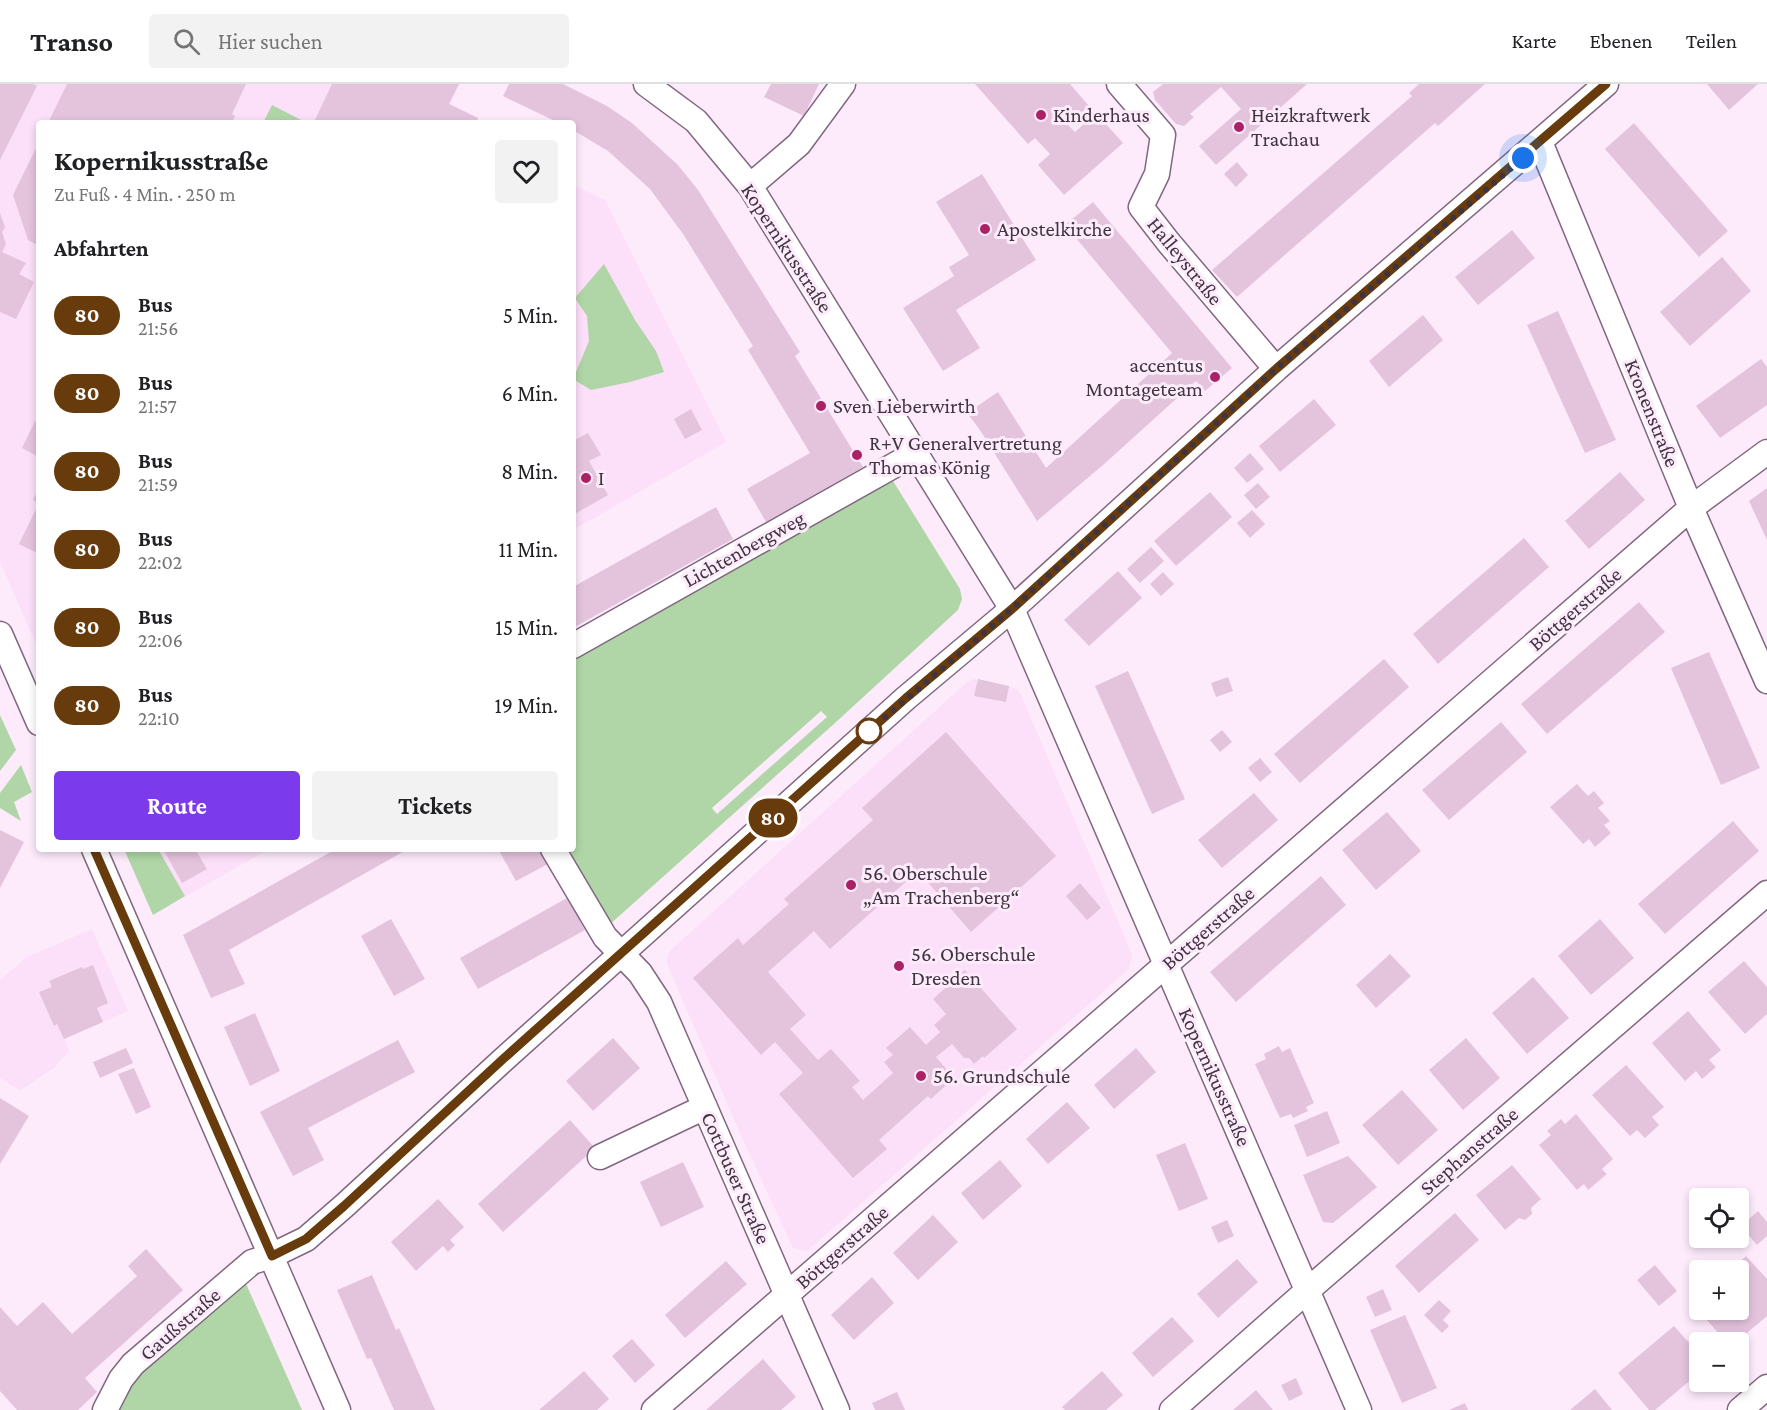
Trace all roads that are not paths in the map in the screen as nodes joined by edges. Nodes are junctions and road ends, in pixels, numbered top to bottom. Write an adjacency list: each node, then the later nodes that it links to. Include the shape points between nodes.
1 (646, 84): 6 (street, Kopernikusstraße, via 696,121)
2 (843, 84): 6 (street, via 799,144)
3 (1119, 84): 7 (street, Halleystraße, via 1163,135 1157,174 1141,207)
4 (1606, 84): 5 (street, Gaußstraße)
5 (1540, 142): 7 (street, Gaußstraße); 10 (street, Kronenstraße)
6 (750, 186): 9 (street, Kopernikusstraße)
7 (1276, 369): 11 (street, Gaußstraße)
8 (1767, 452): 10 (street, Böttgerstraße)
9 (916, 453): 11 (street, Kopernikusstraße); 13 (street, Lichtenbergweg)
10 (1691, 508): 14 (street, Kronenstraße); 20 (street, Böttgerstraße)
11 (1012, 609): 19 (street, Gaußstraße, via 906,698); 20 (street, Kopernikusstraße)
12 (0, 634): 15 (street)
13 (576, 644)
14 (1767, 681)
15 (36, 716)
16 (95, 852): 23 (street)
17 (555, 852): 19 (street, via 605,938)
18 (1767, 893): 24 (street, Stephanstraße)
19 (621, 954): 21 (street, Cottbuser Straße, via 640,973 659,1002); 23 (street, Gaußstraße, via 306,1239)
20 (1166, 965): 24 (street, Kopernikusstraße); 25 (street, Böttgerstraße)
21 (705, 1107): 22 (street); 25 (street, Cottbuser Straße)
22 (600, 1157)
23 (272, 1256): 27 (street, Gaußstraße, via 252,1262 133,1365); 28 (street)
24 (1308, 1290): 31 (street, Stephanstraße); 32 (street, Kopernikusstraße)
25 (787, 1295): 29 (street, Böttgerstraße); 30 (street, Cottbuser Straße)
26 (1767, 1387): 33 (street)
27 (105, 1410)
28 (338, 1410)
29 (654, 1410)
30 (837, 1410)
31 (1172, 1410)
32 (1359, 1410)
33 (1740, 1410)

